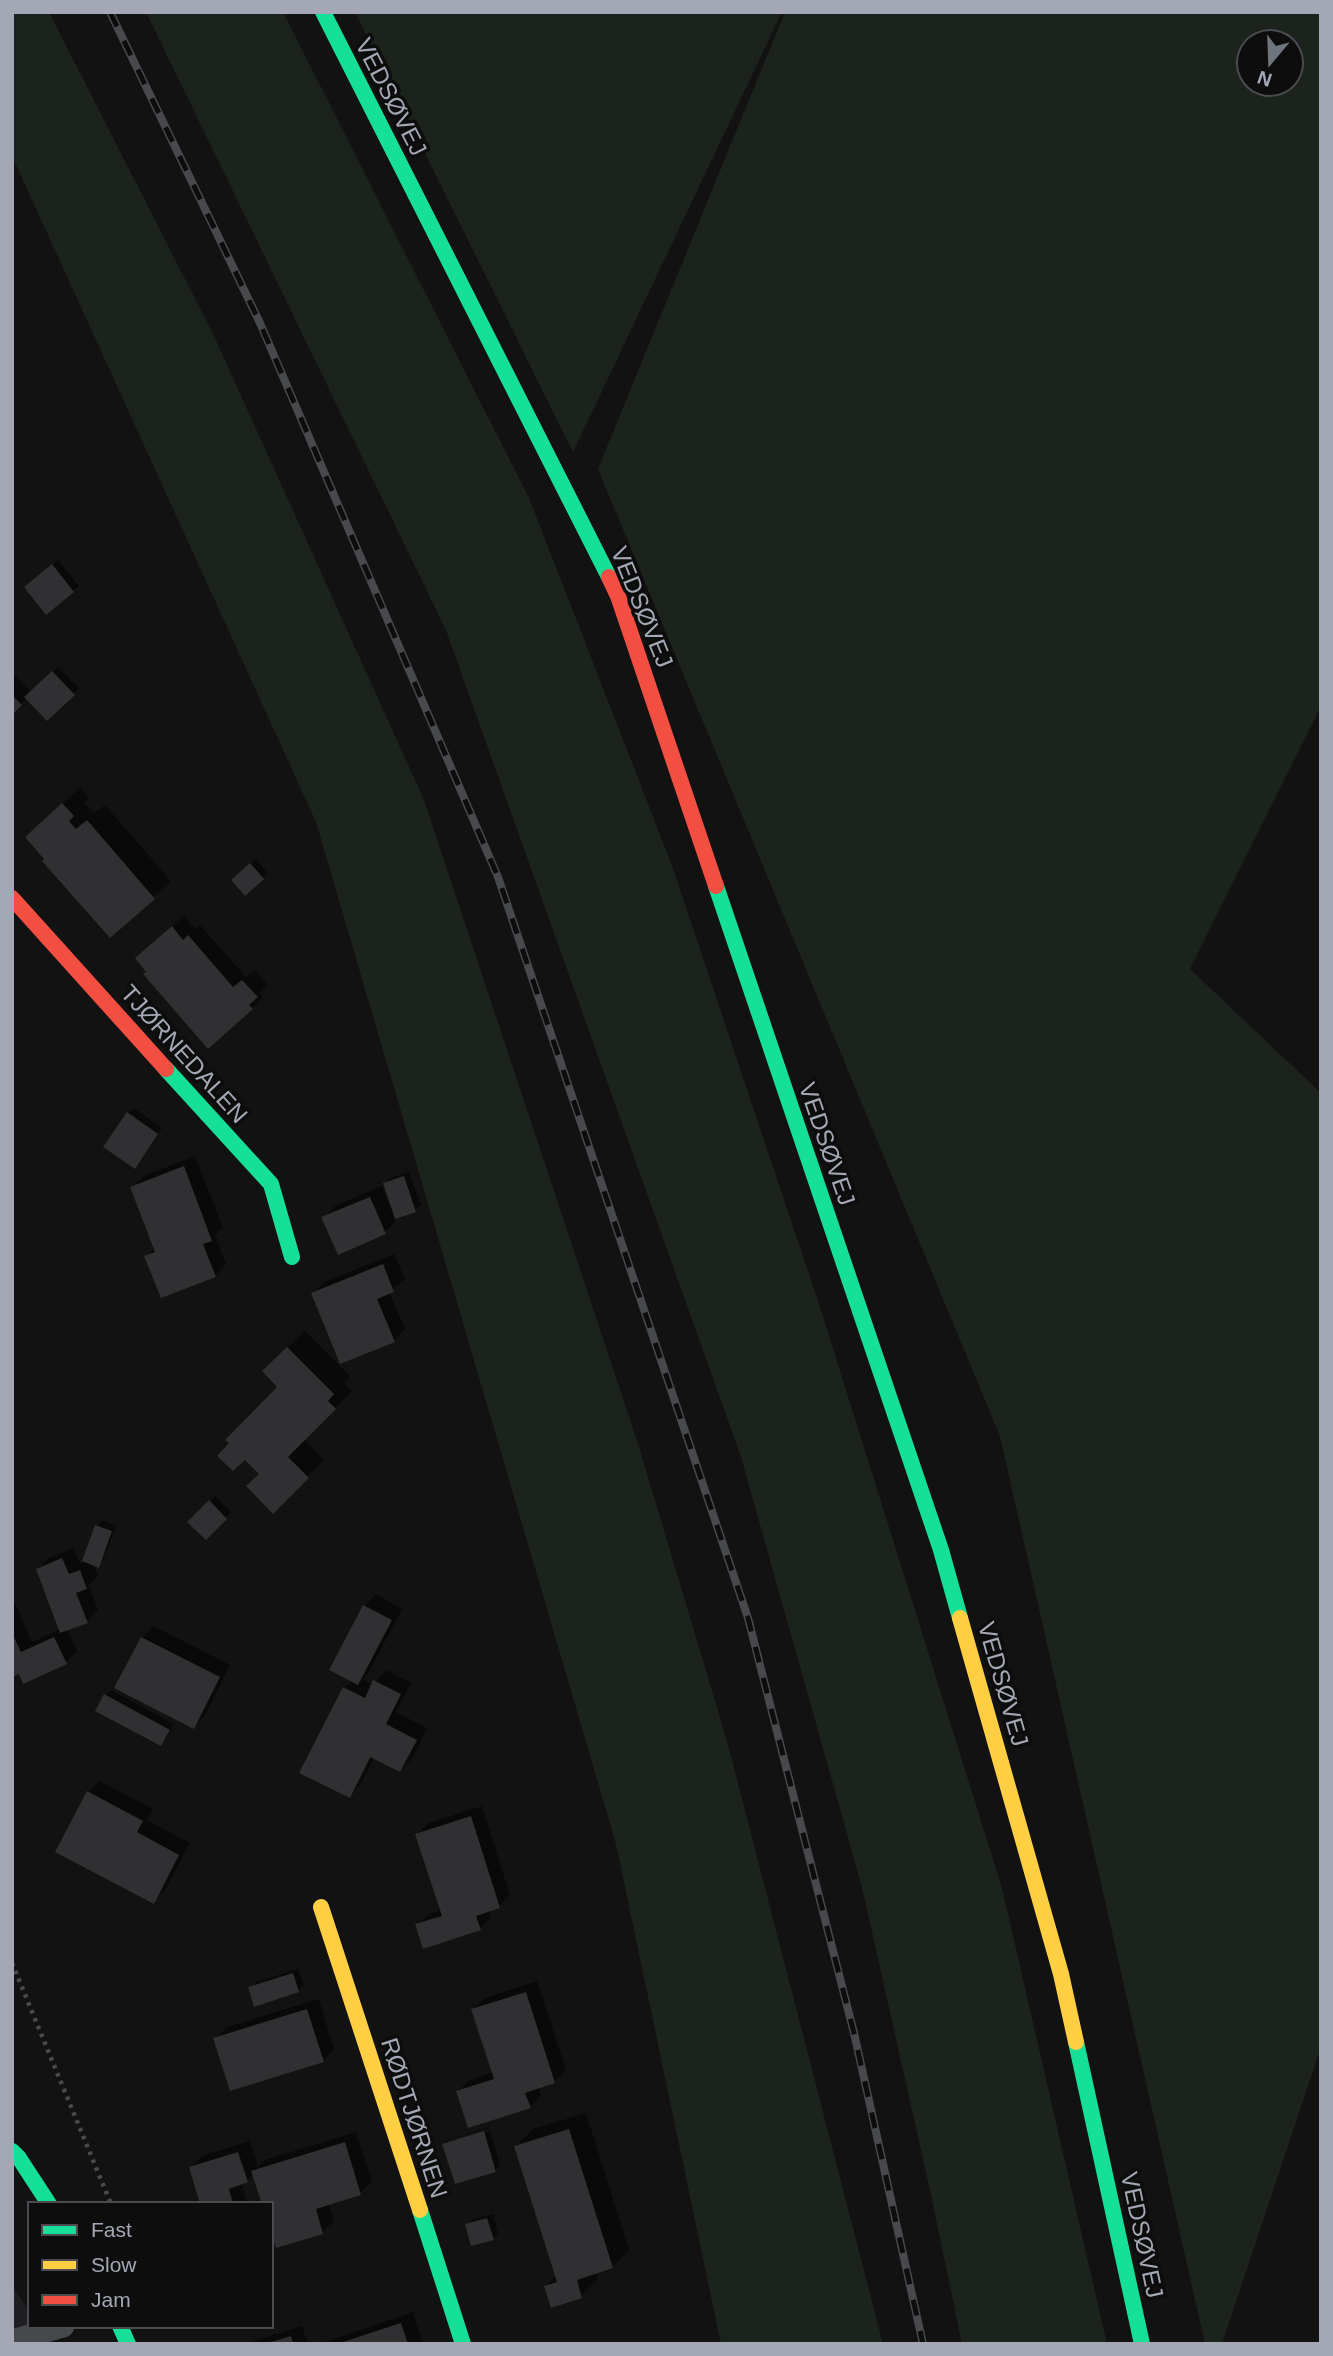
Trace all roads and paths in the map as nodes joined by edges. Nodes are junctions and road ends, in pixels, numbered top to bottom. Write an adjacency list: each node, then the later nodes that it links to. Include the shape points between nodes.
1 (323, 12): 14 (street, VEDSØVEJ, via 618,596 941,1550 1061,1974)
2 (12, 898): 3 (street, TJØRNEDALEN, via 271,1184)
3 (292, 1257)
4 (321, 1907): 13 (street, RØDTJØRNEN)
5 (12, 1963): 8 (path)
6 (12, 2151): 7 (street)
7 (48, 2202)
8 (110, 2202)
9 (56, 2328): 11 (lane)
10 (121, 2328): 12 (street)
11 (12, 2341)
12 (128, 2344)
13 (463, 2344)
14 (1142, 2344)

